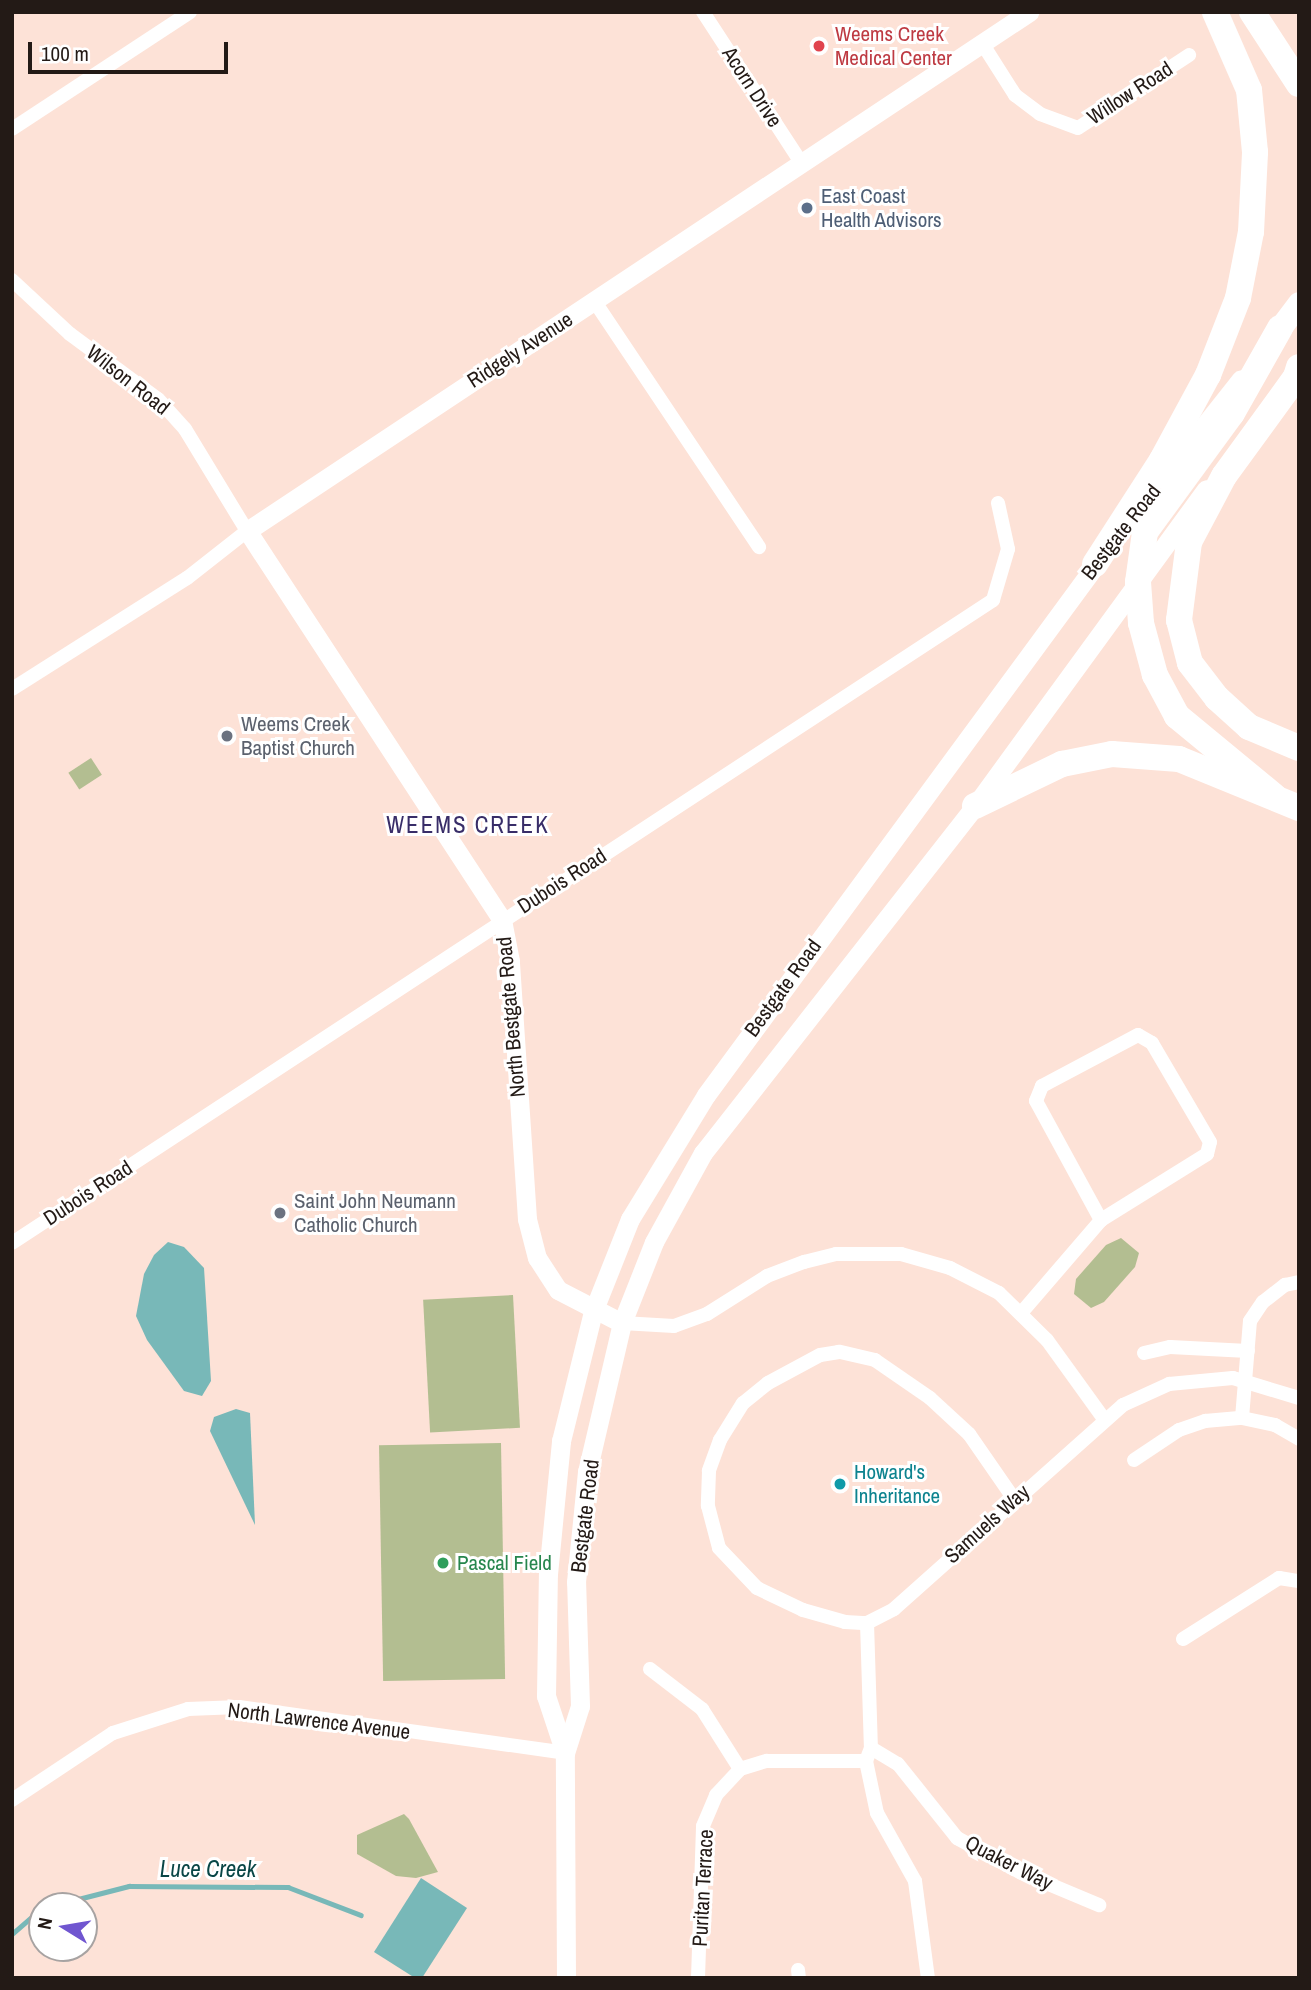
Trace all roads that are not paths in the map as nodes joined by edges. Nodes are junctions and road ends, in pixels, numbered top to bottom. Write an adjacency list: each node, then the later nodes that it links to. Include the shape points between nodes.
1 (190, 12): 9 (street)
2 (703, 12): 10 (street, Acorn Drive)
3 (1029, 12): 6 (main road, Ridgely Avenue)
4 (1215, 12): 19 (highway, via 1249,90 1255,152 1251,232 1238,298 1208,374 1162,460)
5 (1252, 12): 8 (highway)
6 (982, 43): 7 (street, Willow Road, via 1015,95 1040,114 1078,128); 10 (main road, Ridgely Avenue)
7 (1189, 55)
8 (1299, 84)
9 (12, 129)
10 (800, 161): 12 (main road, Ridgely Avenue)
11 (12, 280): 17 (street, Wilson Road, via 70,334 158,399 185,429)
12 (595, 302): 17 (main road, Ridgely Avenue); 18 (street)
13 (1299, 303): 14 (main road)
14 (1280, 328): 19 (main road, Bestgate Road); 20 (highway, via 1232,413 1145,532)
15 (1299, 365): 20 (main road, Bestgate Road); 22 (highway, via 1296,377 1224,476 1189,542 1179,620 1190,663 1217,698 1249,727)
16 (998, 503): 26 (street, Dubois Road, via 1008,549 993,600)
17 (247, 531): 21 (street, Ridgely Avenue, via 187,578); 26 (main road, North Bestgate Road)
18 (759, 547)
19 (1095, 564): 30 (main road, Bestgate Road, via 706,1095 630,1219)
20 (1138, 582): 23 (highway, via 1141,623 1155,676 1177,716); 24 (main road, Bestgate Road)
21 (12, 690)
22 (1299, 748)
23 (1274, 796): 24 (highway, via 1179,759 1112,754 1062,764); 25 (highway)
24 (975, 806): 32 (main road, Bestgate Road, via 704,1153 654,1242)
25 (1299, 807)
26 (502, 920): 28 (street, Dubois Road); 30 (main road, North Bestgate Road, via 510,961 527,1219 537,1258 558,1290)
27 (1101, 1220): 27 (street, via 1192,1166 1207,1154 1210,1143 1152,1043 1138,1035 1042,1086 1036,1101); 31 (street)
28 (12, 1243)
29 (1299, 1282): 33 (street, via 1285,1285 1263,1302 1250,1321)
30 (593, 1312): 32 (main road, North Bestgate Road); 46 (main road, Bestgate Road, via 561,1441 551,1509 546,1696)
31 (1022, 1312): 32 (street, via 999,1293 950,1268 901,1254 862,1253 836,1254 767,1276 690,1322 658,1328); 38 (street)
32 (622, 1323): 46 (main road, Bestgate Road, via 587,1472 576,1582 580,1706)
33 (1248, 1351): 34 (street, via 1170,1347); 35 (street)
34 (1143, 1353)
35 (1245, 1381): 36 (street, Samuels Way); 37 (street); 38 (street, Samuels Way, via 1169,1384)
36 (1299, 1398)
37 (1242, 1418): 39 (street, via 1275,1425); 40 (street, via 1205,1421 1179,1430)
38 (1104, 1419): 41 (street, Samuels Way)
39 (1299, 1438)
40 (1134, 1460)
41 (1014, 1499): 43 (street, Samuels Way, via 894,1609); 43 (street, via 969,1434 938,1405 874,1360 857,1354 820,1355 768,1382 743,1403 720,1440 709,1471 708,1506 719,1548 757,1588 803,1610)
42 (1299, 1581): 44 (street, via 1279,1578)
43 (867, 1623): 47 (street)
44 (1184, 1639)
45 (650, 1669): 48 (street, via 702,1709)
46 (565, 1753): 49 (street, North Lawrence Avenue, via 239,1707 188,1709 113,1733); 51 (main road, Bestgate Road)
47 (869, 1754): 48 (street, via 767,1761); 50 (street, Quaker Way, via 898,1764 957,1838 1020,1872); 53 (street, via 877,1813 915,1881)
48 (740, 1769): 52 (street, Puritan Terrace, via 716,1795 704,1826)
49 (12, 1800)
50 (1099, 1905)
51 (566, 1978)
52 (698, 1978)
53 (928, 1978)

